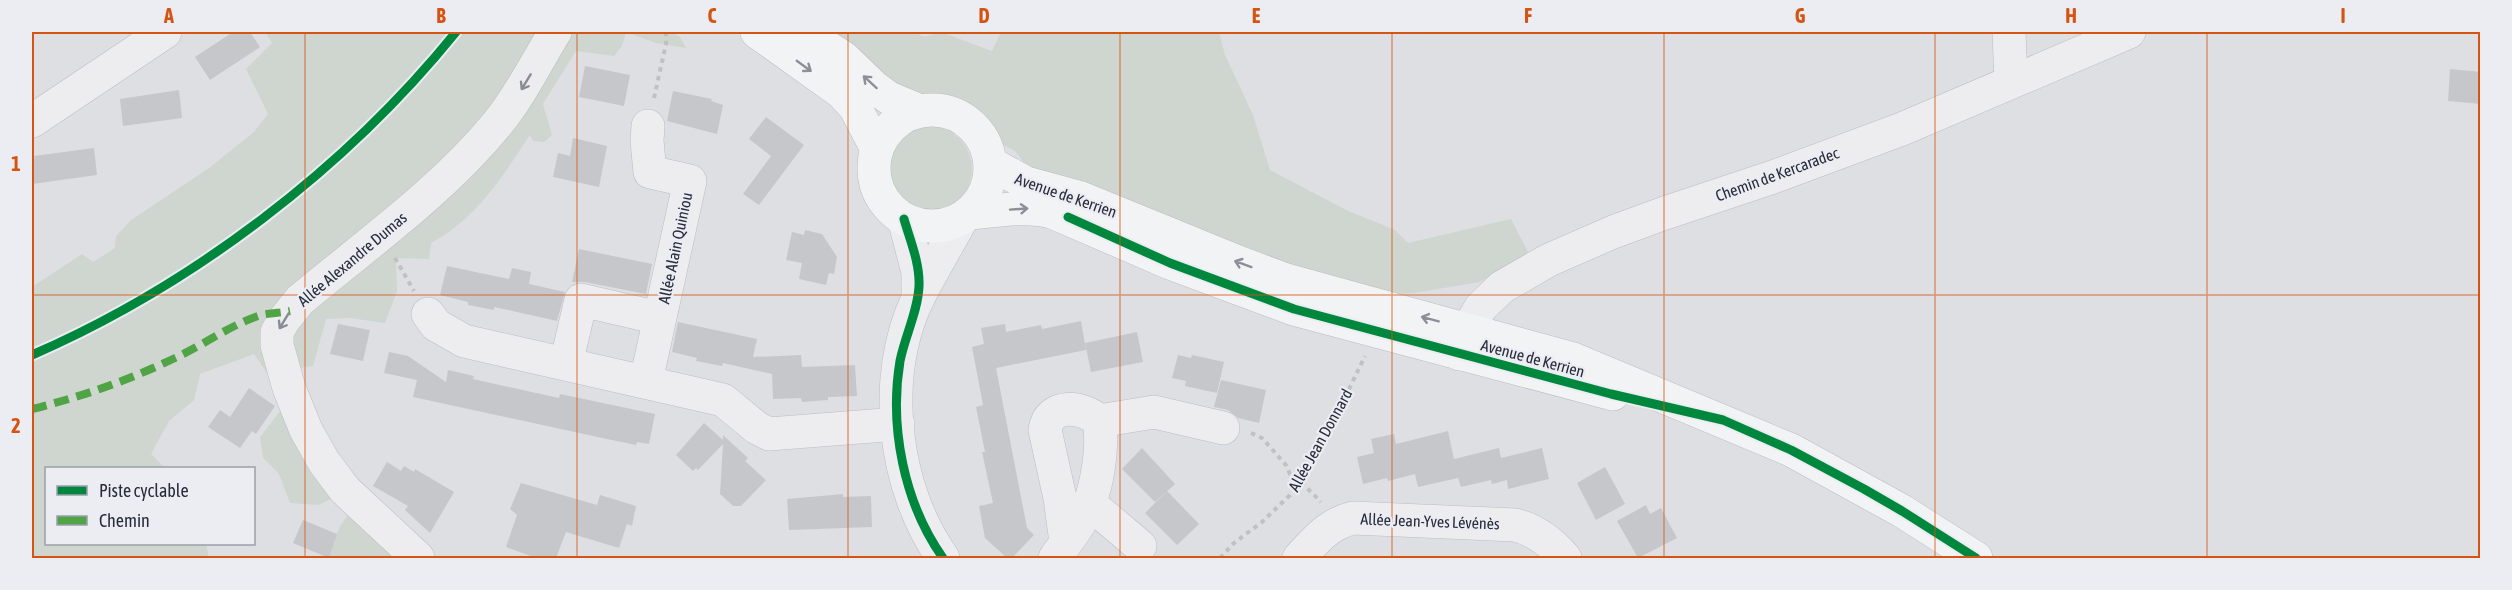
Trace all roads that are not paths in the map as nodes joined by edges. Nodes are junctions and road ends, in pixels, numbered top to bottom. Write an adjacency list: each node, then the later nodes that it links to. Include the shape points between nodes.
1 (165, 32): 8 (street)
2 (555, 32): 27 (street, Allée Alexandre Dumas, one-way to 27, via 498,123 454,170 300,300 278,332 277,345 295,404 311,440 333,475 359,505)
3 (757, 32): 11 (main road, one-way to 11, via 841,93 855,107)
4 (804, 32): 9 (main road, one-way to 4, via 889,98 844,58)
5 (2009, 32): 7 (street)
6 (2129, 32): 7 (street, Chemin de Kercaradec)
7 (2011, 82): 18 (street, Chemin de Kercaradec, via 1902,129 1576,247 1502,286 1481,307)
8 (36, 108)
9 (920, 111): 11 (main road, via 894,124); 12 (main road, via 939,110 958,116 974,128 985,144)
10 (648, 126): 17 (street, Allée Alain Quiniou, via 650,172 690,181)
11 (877, 149): 14 (main road, via 875,181 881,196)
12 (990, 163): 13 (main road, via 989,181 982,198); 18 (main road, Avenue de Kerrien, one-way to 12, via 1238,262 1081,198 1026,183)
13 (966, 215): 14 (main road, via 949,224 933,226); 15 (street); 18 (main road, Avenue de Kerrien, one-way to 18, via 1038,208 1294,309 1376,332)
14 (904, 219): 15 (street, via 918,272)
15 (918, 299): 22 (street, via 900,363)
16 (428, 314): 19 (street, via 436,325 464,341)
17 (659, 318): 19 (street, Allée Alain Quiniou, via 581,300); 20 (street, Allée Alain Quiniou)
18 (1464, 341): 31 (main road, Avenue de Kerrien, via 1723,420 1864,489)
19 (566, 364): 20 (street)
20 (646, 381): 22 (street, via 723,400 769,434)
21 (1099, 421): 23 (street, via 1154,412); 24 (street, via 1102,444); 26 (street, via 1079,409 1058,412 1046,424 1045,437 1060,498)
22 (898, 424): 28 (street, via 908,483 920,517)
23 (1223, 428)
24 (1089, 502): 25 (street); 26 (street, via 1086,513)
25 (1140, 546)
26 (1060, 550)
27 (418, 558)
28 (943, 558)
29 (1299, 558): 30 (street, Allée Jean-Yves Lévénès, via 1327,529 1353,518 1515,525 1543,537)
30 (1565, 558)
31 (1976, 558)

